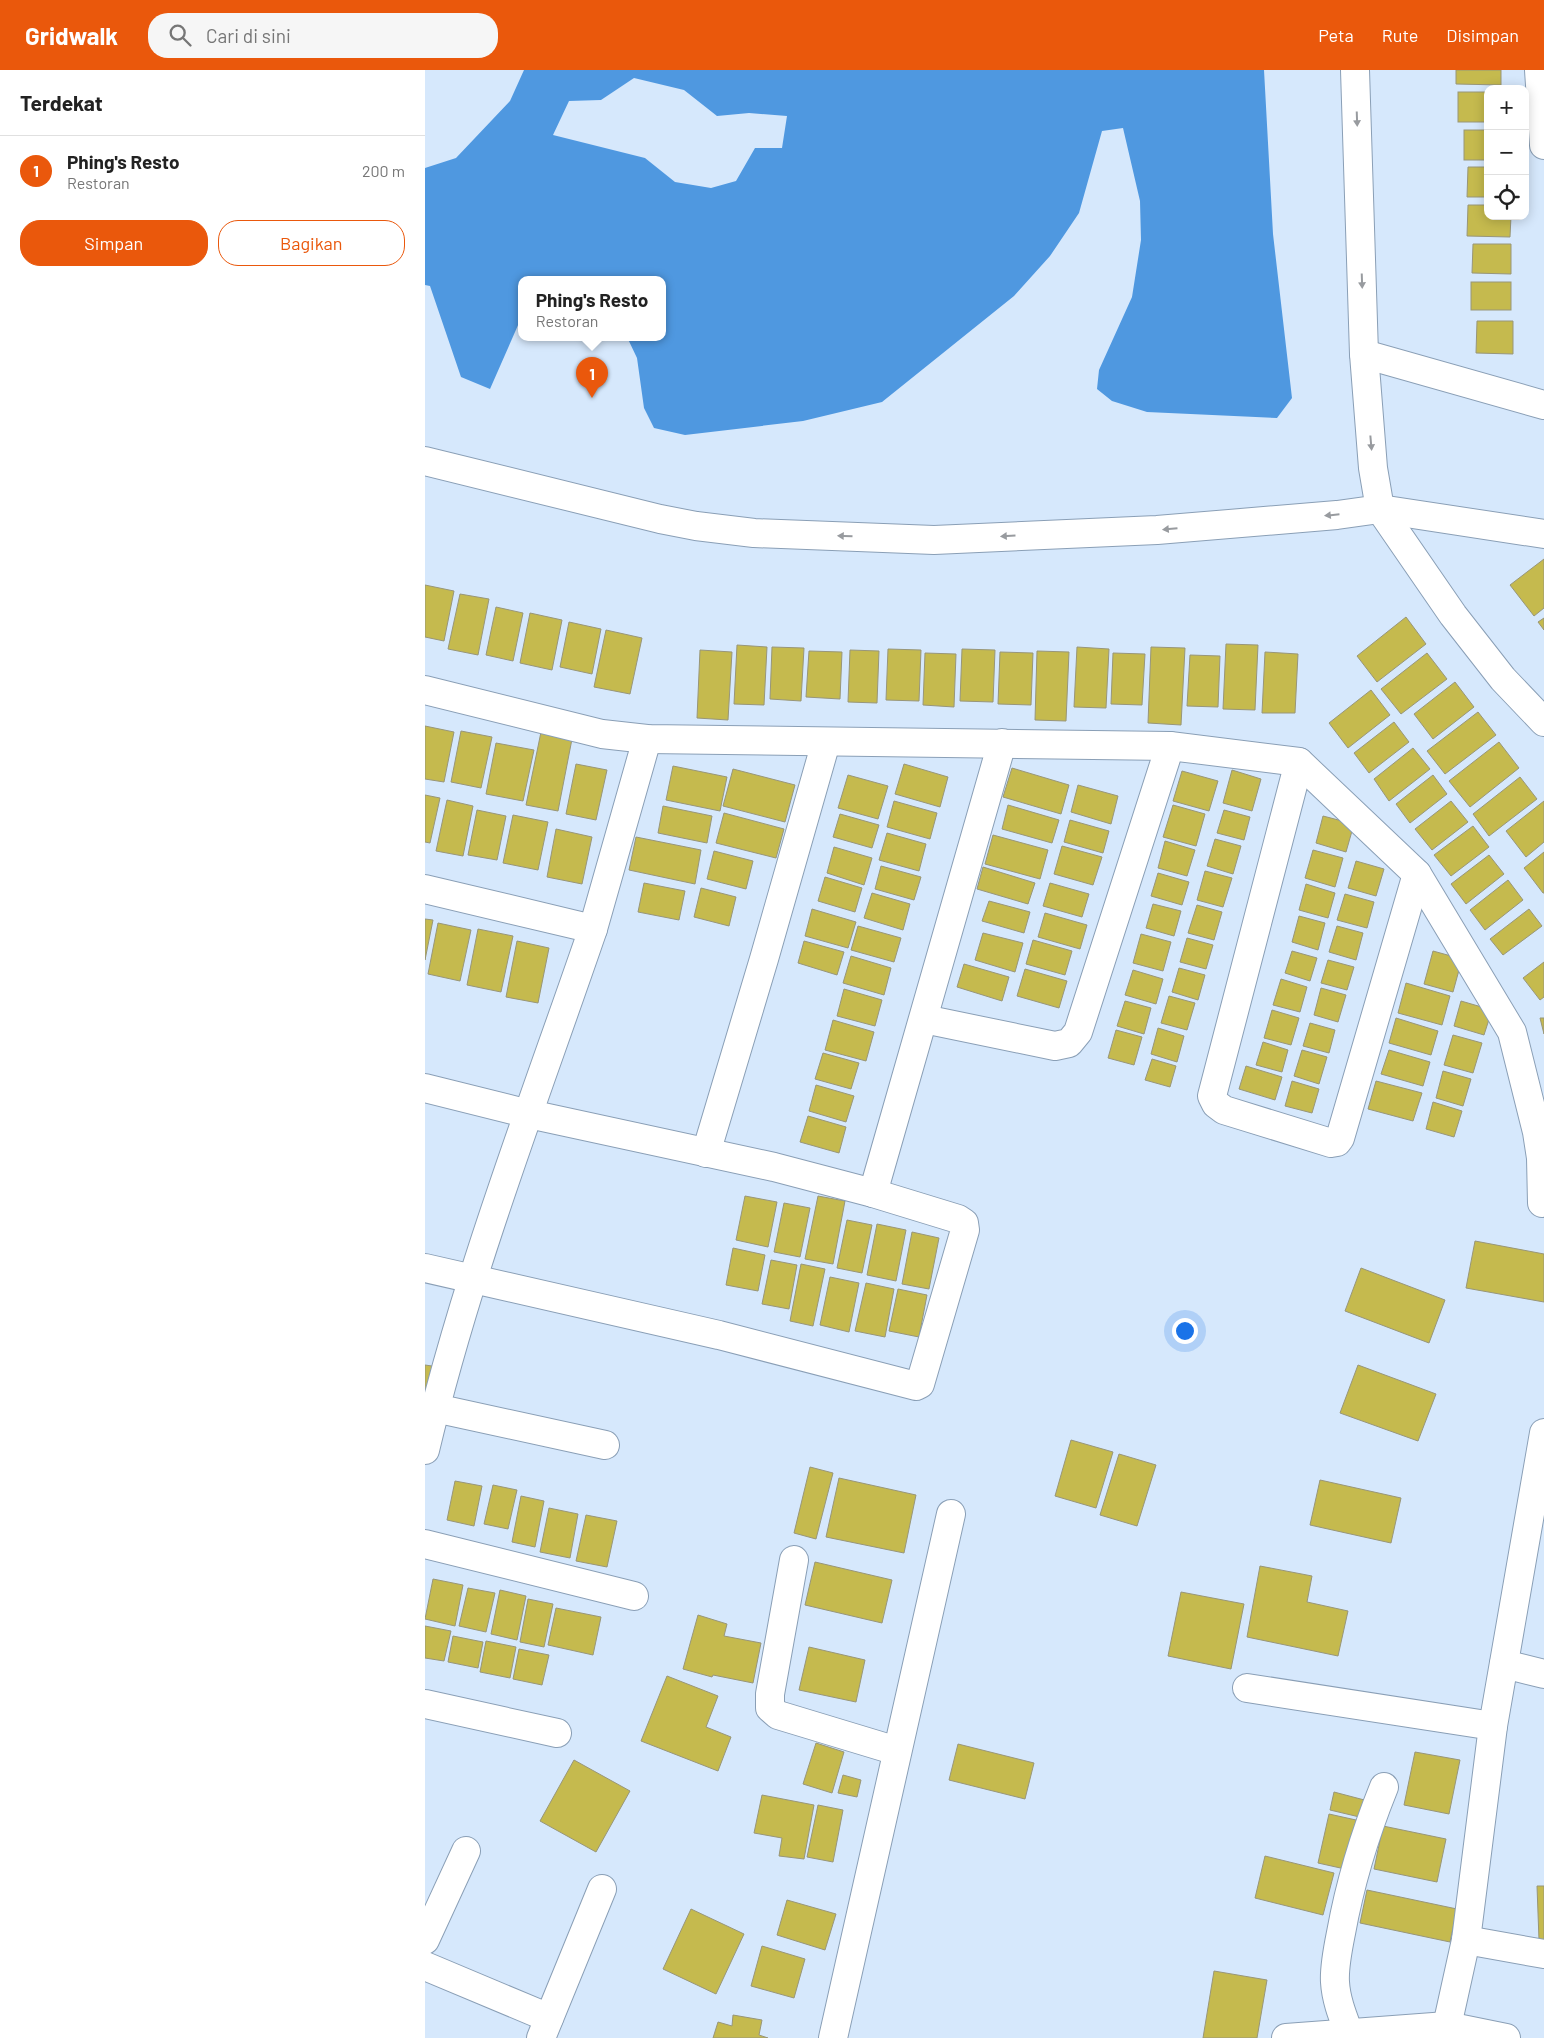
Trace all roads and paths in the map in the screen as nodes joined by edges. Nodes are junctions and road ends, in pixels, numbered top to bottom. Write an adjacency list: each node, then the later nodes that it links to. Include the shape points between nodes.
1 (1355, 70): 4 (street, one-way to 4)
2 (1539, 70): 3 (street)
3 (1544, 145)
4 (1364, 354): 5 (street); 7 (street, one-way to 7, via 1373,468)
5 (1544, 405)
6 (425, 461): 7 (street, one-way to 6, via 1157,530 934,540 754,533 660,519)
7 (1381, 510): 8 (street); 10 (street, via 1453,615 1503,679)
8 (1544, 534)
9 (425, 690): 11 (street, via 602,734)
10 (1544, 722)
11 (647, 739): 12 (street); 18 (street)
12 (826, 742): 13 (street); 22 (street)
13 (1002, 744): 14 (street); 19 (street)
14 (1170, 746): 15 (street); 19 (street, via 1078,1032 1069,1042 1055,1046)
15 (1299, 762): 16 (street); 16 (street, via 1212,1096 1216,1104 1241,1117 1337,1142)
16 (1417, 874): 24 (street, via 1512,1032 1537,1132)
17 (425, 889): 18 (street)
18 (593, 929): 21 (street)
19 (923, 1019): 23 (street)
20 (425, 1088): 21 (street)
21 (529, 1114): 22 (street); 26 (street)
22 (706, 1153): 23 (street)
23 (873, 1193): 26 (street, via 964,1223 965,1230 920,1384 916,1386 719,1335)
24 (1542, 1203)
25 (425, 1268): 26 (street)
26 (473, 1279): 27 (street)
27 (435, 1408): 29 (street); 30 (street)
28 (1544, 1433): 35 (street)
29 (605, 1445)
30 (425, 1450)
31 (951, 1514): 41 (street)
32 (425, 1544): 34 (street)
33 (794, 1560): 41 (street, via 770,1708 778,1715)
34 (633, 1596)
35 (1504, 1664): 36 (street); 39 (street)
36 (1544, 1674)
37 (1247, 1688): 39 (street)
38 (425, 1704): 40 (street)
39 (1493, 1726): 46 (street)
40 (557, 1733)
41 (897, 1751): 52 (street)
42 (1384, 1787): 51 (street, via 1364,1842 1339,1945 1335,1981 1339,2006)
43 (466, 1851): 45 (street)
44 (601, 1889): 49 (street)
45 (425, 1940)
46 (1466, 1940): 47 (street); 50 (street)
47 (1544, 1954)
48 (425, 1966): 49 (street)
49 (545, 2028)
50 (1447, 2032): 51 (street); 54 (street)
51 (1349, 2033): 53 (street)
52 (833, 2038)
53 (1286, 2038)
54 (1506, 2038)

